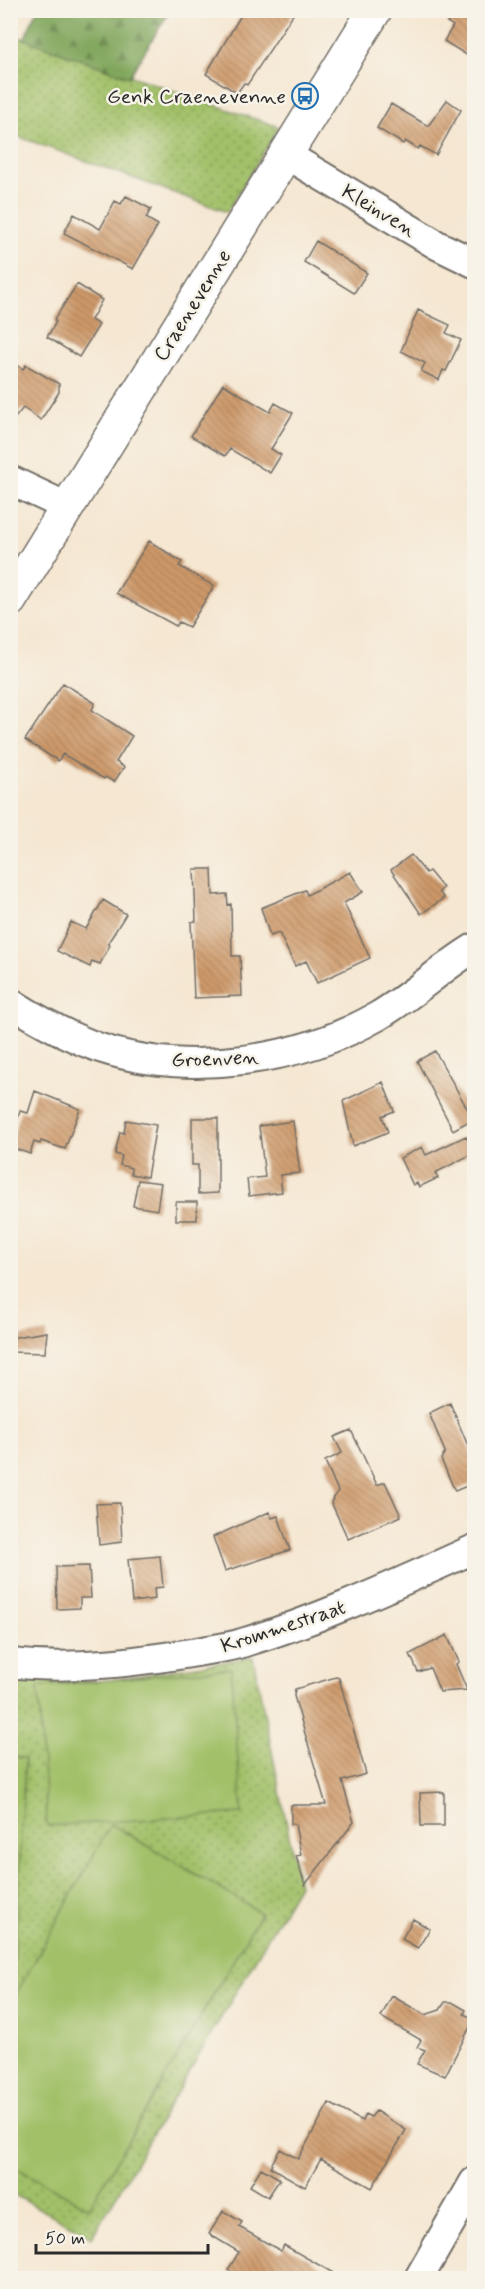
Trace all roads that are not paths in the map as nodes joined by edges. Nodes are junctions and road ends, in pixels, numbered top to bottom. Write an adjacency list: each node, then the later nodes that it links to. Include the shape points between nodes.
1 (375, 10): 2 (street, Craenevenne)
2 (285, 154): 3 (street, Kleinven); 5 (street, Craenevenne)
3 (474, 263)
4 (10, 480): 5 (street)
5 (67, 507): 6 (street, Craenevenne)
6 (10, 600)
7 (474, 948): 8 (street, Groenven, via 377,1016 309,1048 242,1061 169,1061 100,1048)
8 (10, 1002)
9 (474, 1549): 10 (street, Krommestraat, via 353,1603 240,1644 93,1664)
10 (10, 1663)
11 (474, 2182): 12 (street)
12 (419, 2278)

